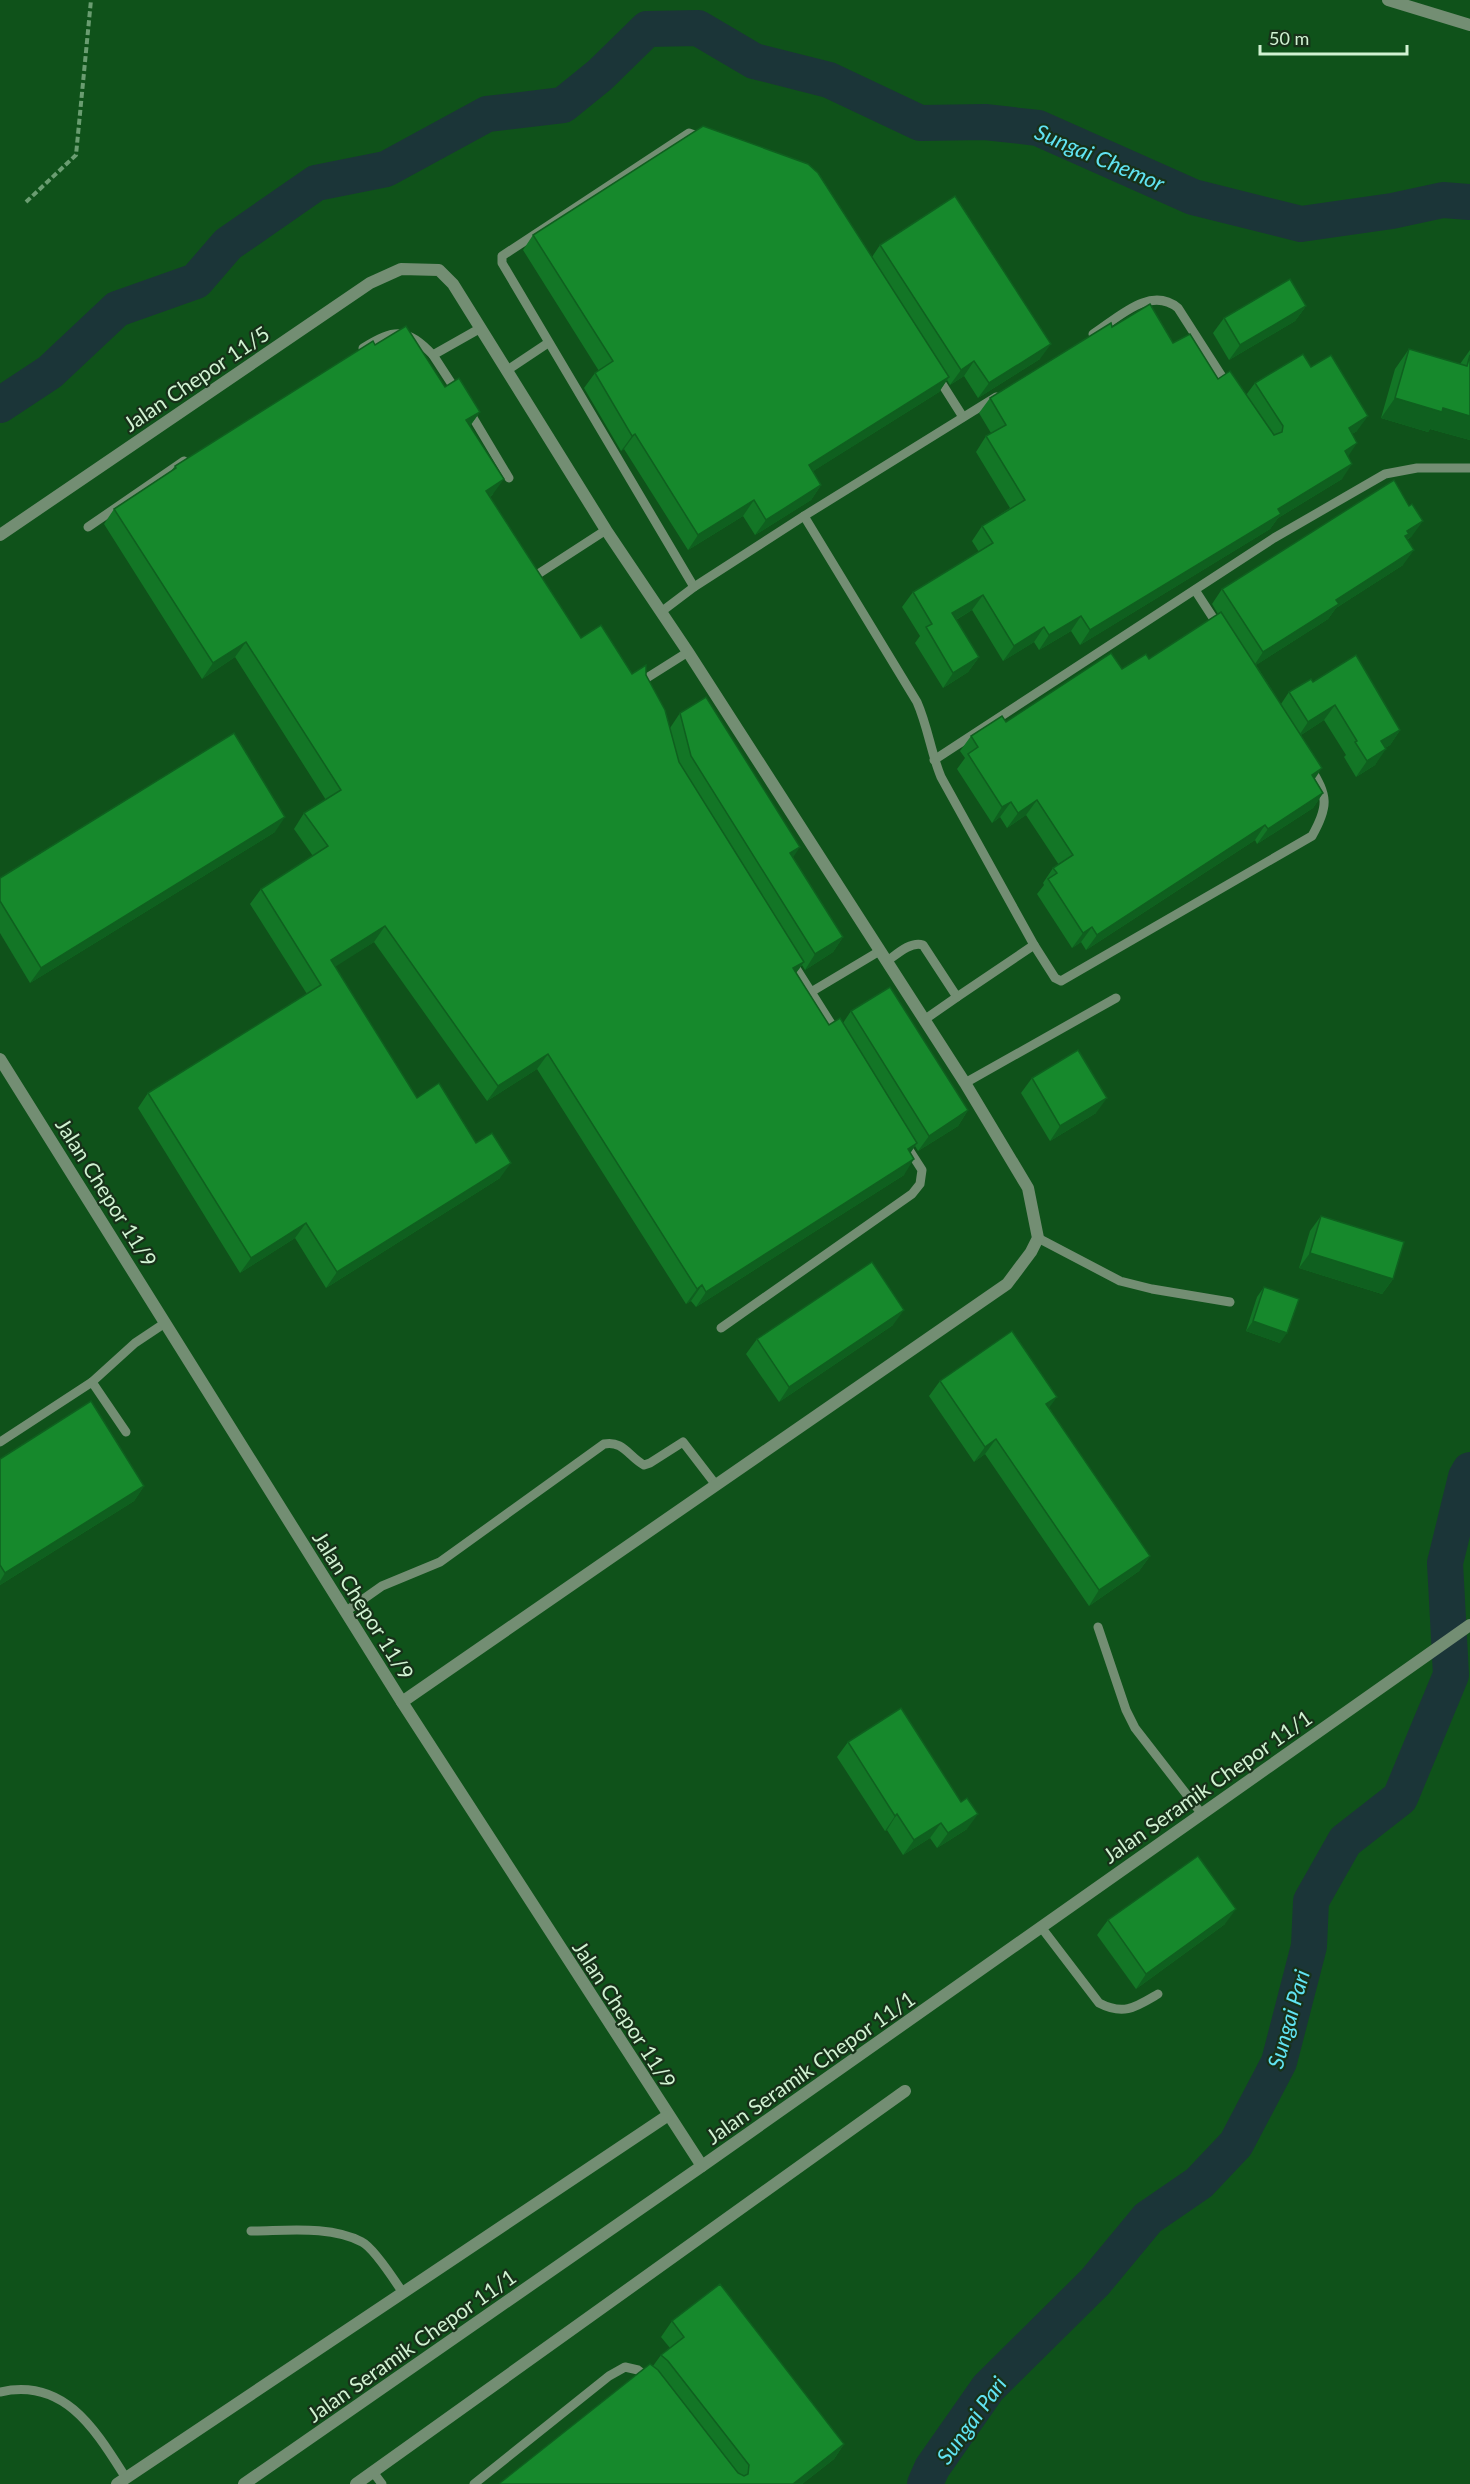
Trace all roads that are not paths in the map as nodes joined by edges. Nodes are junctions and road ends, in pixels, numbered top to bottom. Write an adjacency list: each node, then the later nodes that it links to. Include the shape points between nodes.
1 (1388, 0): 2 (street)
2 (1403, 2): 3 (street)
3 (1470, 25)
4 (711, 141): 7 (lane, via 689,133 502,256 502,263)
5 (479, 328): 8 (lane); 11 (street); 21 (street, Jalan Chepor 11/5, via 453,284 439,270 401,269 370,283)
6 (1087, 338): 13 (lane, via 1146,300 1169,301 1178,308)
7 (548, 343): 11 (lane); 23 (lane)
8 (434, 355): 9 (lane, via 418,339 397,333); 17 (lane)
9 (351, 356)
10 (932, 369): 14 (lane)
11 (506, 371): 20 (street)
12 (1002, 393): 14 (lane)
13 (1234, 396)
14 (963, 417): 18 (lane)
15 (190, 457): 19 (lane)
16 (1470, 468): 24 (lane, via 1417,468 1385,474 1274,538)
17 (509, 478)
18 (804, 516): 23 (lane); 29 (lane, via 917,702)
19 (88, 527)
20 (606, 530): 22 (lane); 25 (street)
21 (0, 535)
22 (535, 576)
23 (694, 587): 25 (lane)
24 (1195, 590): 26 (lane); 29 (lane)
25 (661, 612): 27 (street)
26 (1226, 638)
27 (688, 652): 28 (lane, via 642,681); 33 (street)
28 (643, 693)
29 (934, 760): 31 (lane)
30 (1307, 763): 31 (lane, via 1326,804 1312,836 1061,981)
31 (1034, 945): 35 (lane)
32 (786, 952): 34 (lane)
33 (882, 957): 34 (lane); 35 (lane, via 910,945 923,945); 37 (street)
34 (811, 992): 38 (lane)
35 (957, 997): 37 (lane)
36 (1116, 998): 40 (lane)
37 (924, 1020): 40 (street)
38 (842, 1041)
39 (0, 1059): 44 (street, Jalan Chepor 11/9)
40 (964, 1083): 42 (street, via 1028,1188)
41 (897, 1131): 45 (lane, via 922,1170 920,1184 912,1194)
42 (1038, 1238): 43 (lane, via 1120,1281); 49 (street, via 1007,1284)
43 (1230, 1302)
44 (165, 1323): 46 (lane, via 135,1343); 50 (street, Jalan Chepor 11/9)
45 (721, 1328)
46 (92, 1382): 47 (lane); 48 (lane)
47 (126, 1432)
48 (0, 1442)
49 (716, 1485): 50 (lane, via 683,1442 644,1465 621,1445 604,1444 440,1562 382,1586); 53 (street)
50 (345, 1612): 53 (street, Jalan Chepor 11/9)
51 (1470, 1625): 54 (street, Jalan Seramik Chepor 11/1)
52 (1098, 1627): 54 (lane, via 1135,1728)
53 (402, 1702): 58 (street, Jalan Chepor 11/9)
54 (1201, 1814): 55 (street, Jalan Seramik Chepor 11/1)
55 (1041, 1927): 56 (lane, via 1099,2003 1113,2010 1128,2010); 59 (street, Jalan Seramik Chepor 11/1)
56 (1158, 1994)
57 (905, 2091): 64 (street)
58 (667, 2115): 59 (street, Jalan Chepor 11/9); 61 (street)
59 (702, 2166): 66 (street, Jalan Seramik Chepor 11/1)
60 (251, 2231): 61 (lane, via 331,2232 363,2242)
61 (403, 2293): 65 (street)
62 (659, 2390): 69 (lane, via 638,2370 625,2367)
63 (0, 2392): 65 (lane, via 17,2388 55,2395 86,2421)
64 (373, 2472): 67 (street); 68 (lane)
65 (121, 2481)
66 (244, 2484)
67 (356, 2484)
68 (382, 2484)
69 (474, 2484)

